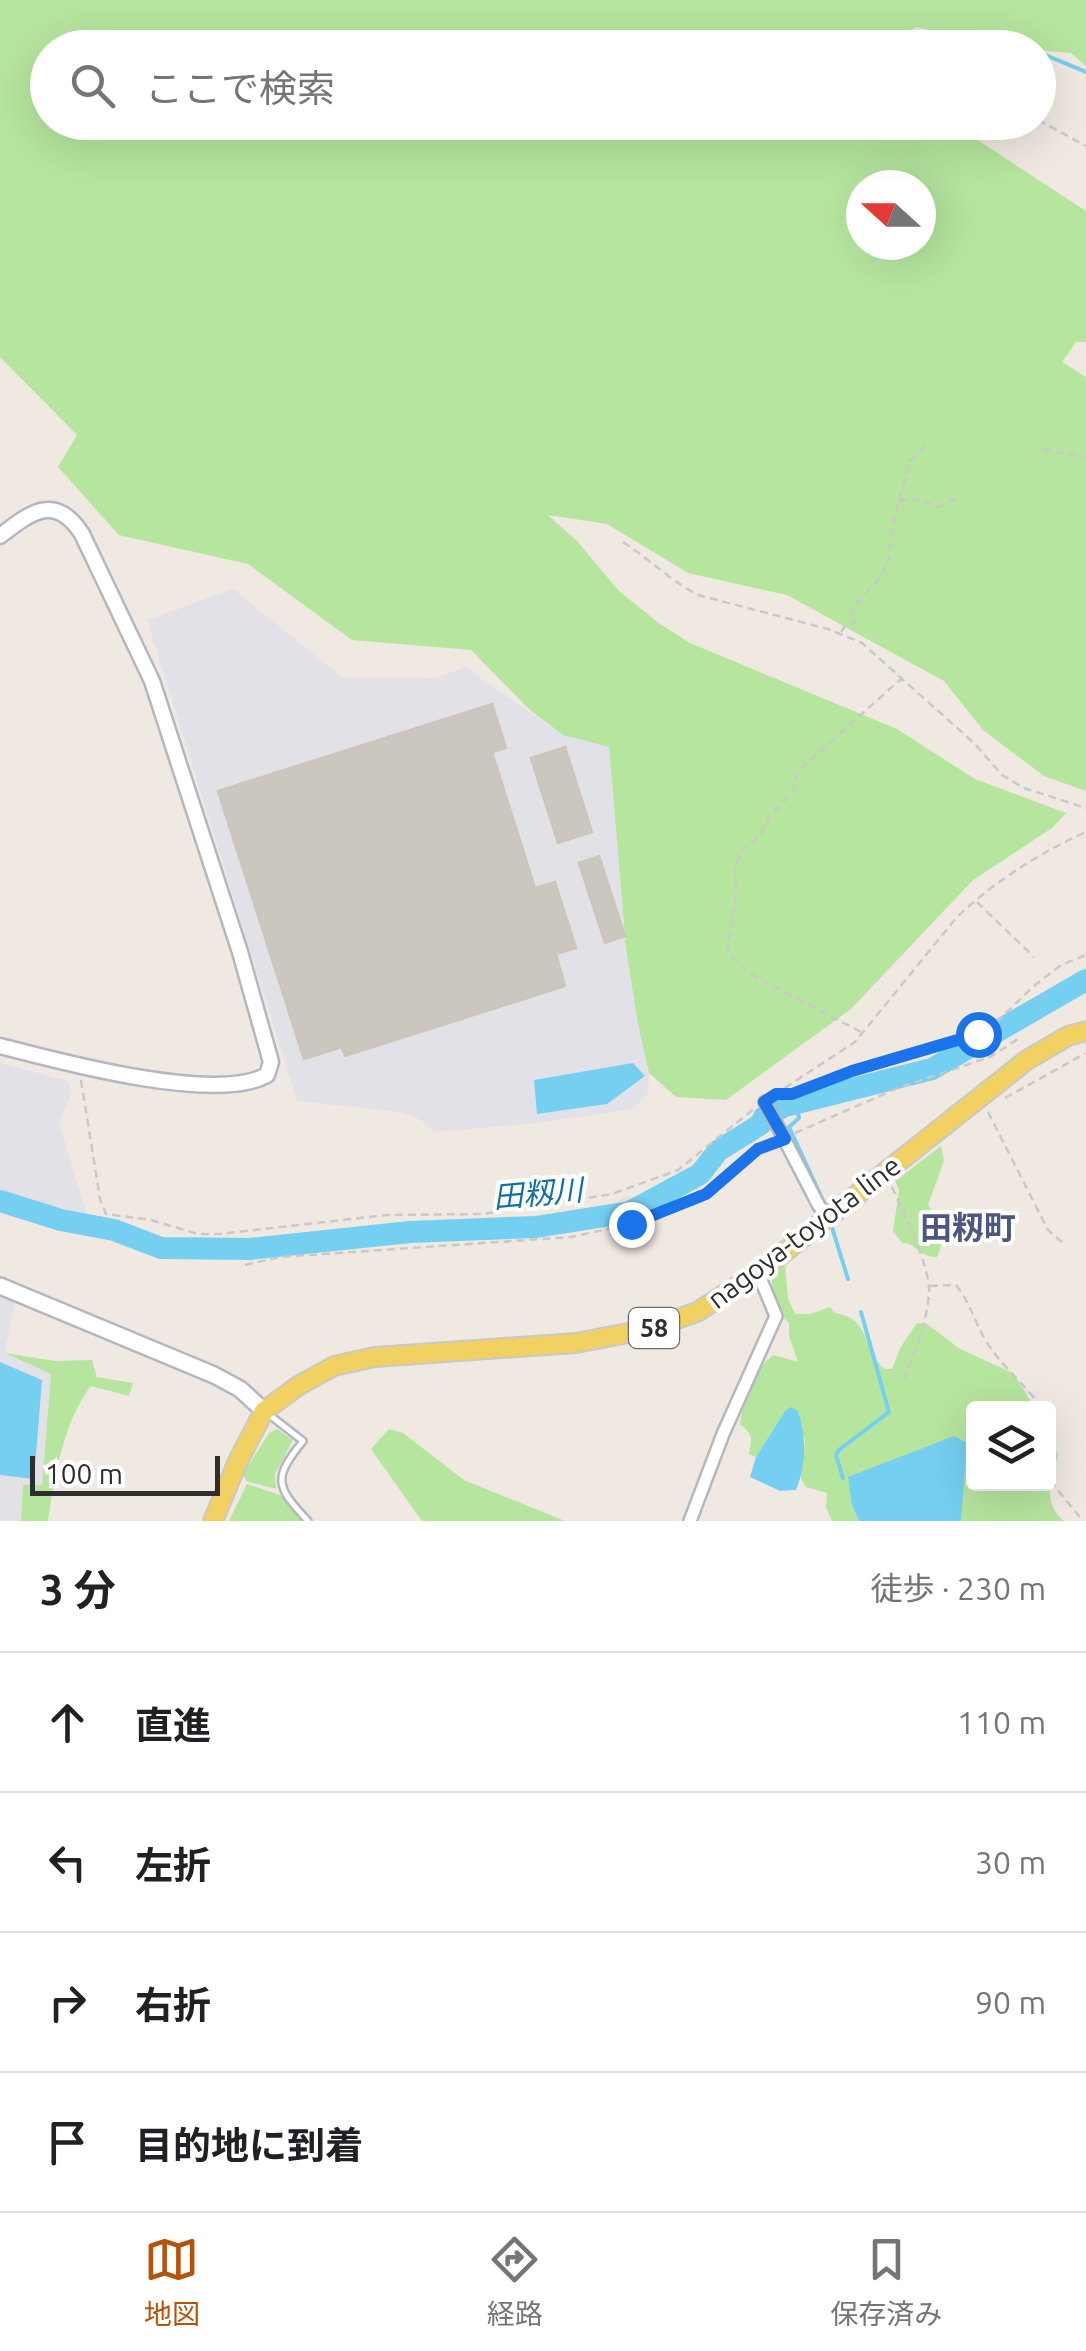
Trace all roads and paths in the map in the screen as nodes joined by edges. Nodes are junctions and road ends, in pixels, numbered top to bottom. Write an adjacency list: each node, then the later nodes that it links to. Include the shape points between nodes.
1 (1056, 130): 2 (path)
2 (1086, 146)
3 (928, 443): 7 (path, via 910,461)
4 (1042, 448): 5 (path)
5 (1086, 458)
6 (958, 498): 7 (path, via 939,507)
7 (898, 501): 10 (path, via 881,577 852,609 855,623)
8 (0, 536): 22 (street, via 26,516 51,510 73,520 82,534 152,681 271,1062 267,1074 234,1084)
9 (623, 542): 10 (path, via 698,595)
10 (840, 634): 11 (path, via 862,643)
11 (902, 678): 12 (path, via 1002,776); 18 (path, via 798,771 794,790 742,851 726,946 750,974)
12 (1086, 808)
13 (1086, 832): 14 (path)
14 (976, 900): 16 (path); 18 (path)
15 (1086, 955): 23 (path, via 1061,965 987,1031)
16 (1034, 957)
17 (1086, 1030): 24 (main road, nagoya-toyota line / 58, via 1044,1049)
18 (863, 1032): 23 (path)
19 (1018, 1039): 26 (path, via 990,1057)
20 (0, 1046): 22 (street)
21 (1086, 1052): 24 (path)
22 (82, 1067): 25 (path, via 106,1214 198,1234 386,1215 483,1214 612,1194 678,1170)
23 (776, 1094): 25 (path)
24 (983, 1103): 28 (main road, nagoya-toyota line / 58); 30 (path, via 1048,1230)
25 (766, 1106): 27 (street)
26 (797, 1132)
27 (783, 1136): 29 (street); 31 (path, via 706,1194 631,1224 571,1237 280,1257)
28 (886, 1172): 29 (main road, nagoya-toyota line / 58); 34 (path)
29 (828, 1217): 32 (main road, nagoya-toyota line / 58)
30 (1064, 1244)
31 (245, 1266)
32 (758, 1274): 37 (main road, nagoya-toyota line / 58, via 697,1312 649,1329 576,1344 375,1357 334,1366); 41 (street, via 776,1316)
33 (0, 1286): 37 (main road, via 214,1374)
34 (928, 1286): 35 (path); 36 (path, via 956,1285 985,1341)
35 (905, 1379)
36 (1037, 1401)
37 (264, 1411): 39 (main road, nagoya-toyota line / 58); 40 (lane, via 303,1441 281,1478)
38 (1056, 1488): 42 (path)
39 (214, 1521)
40 (308, 1521)
41 (690, 1521)
42 (1083, 1521)

